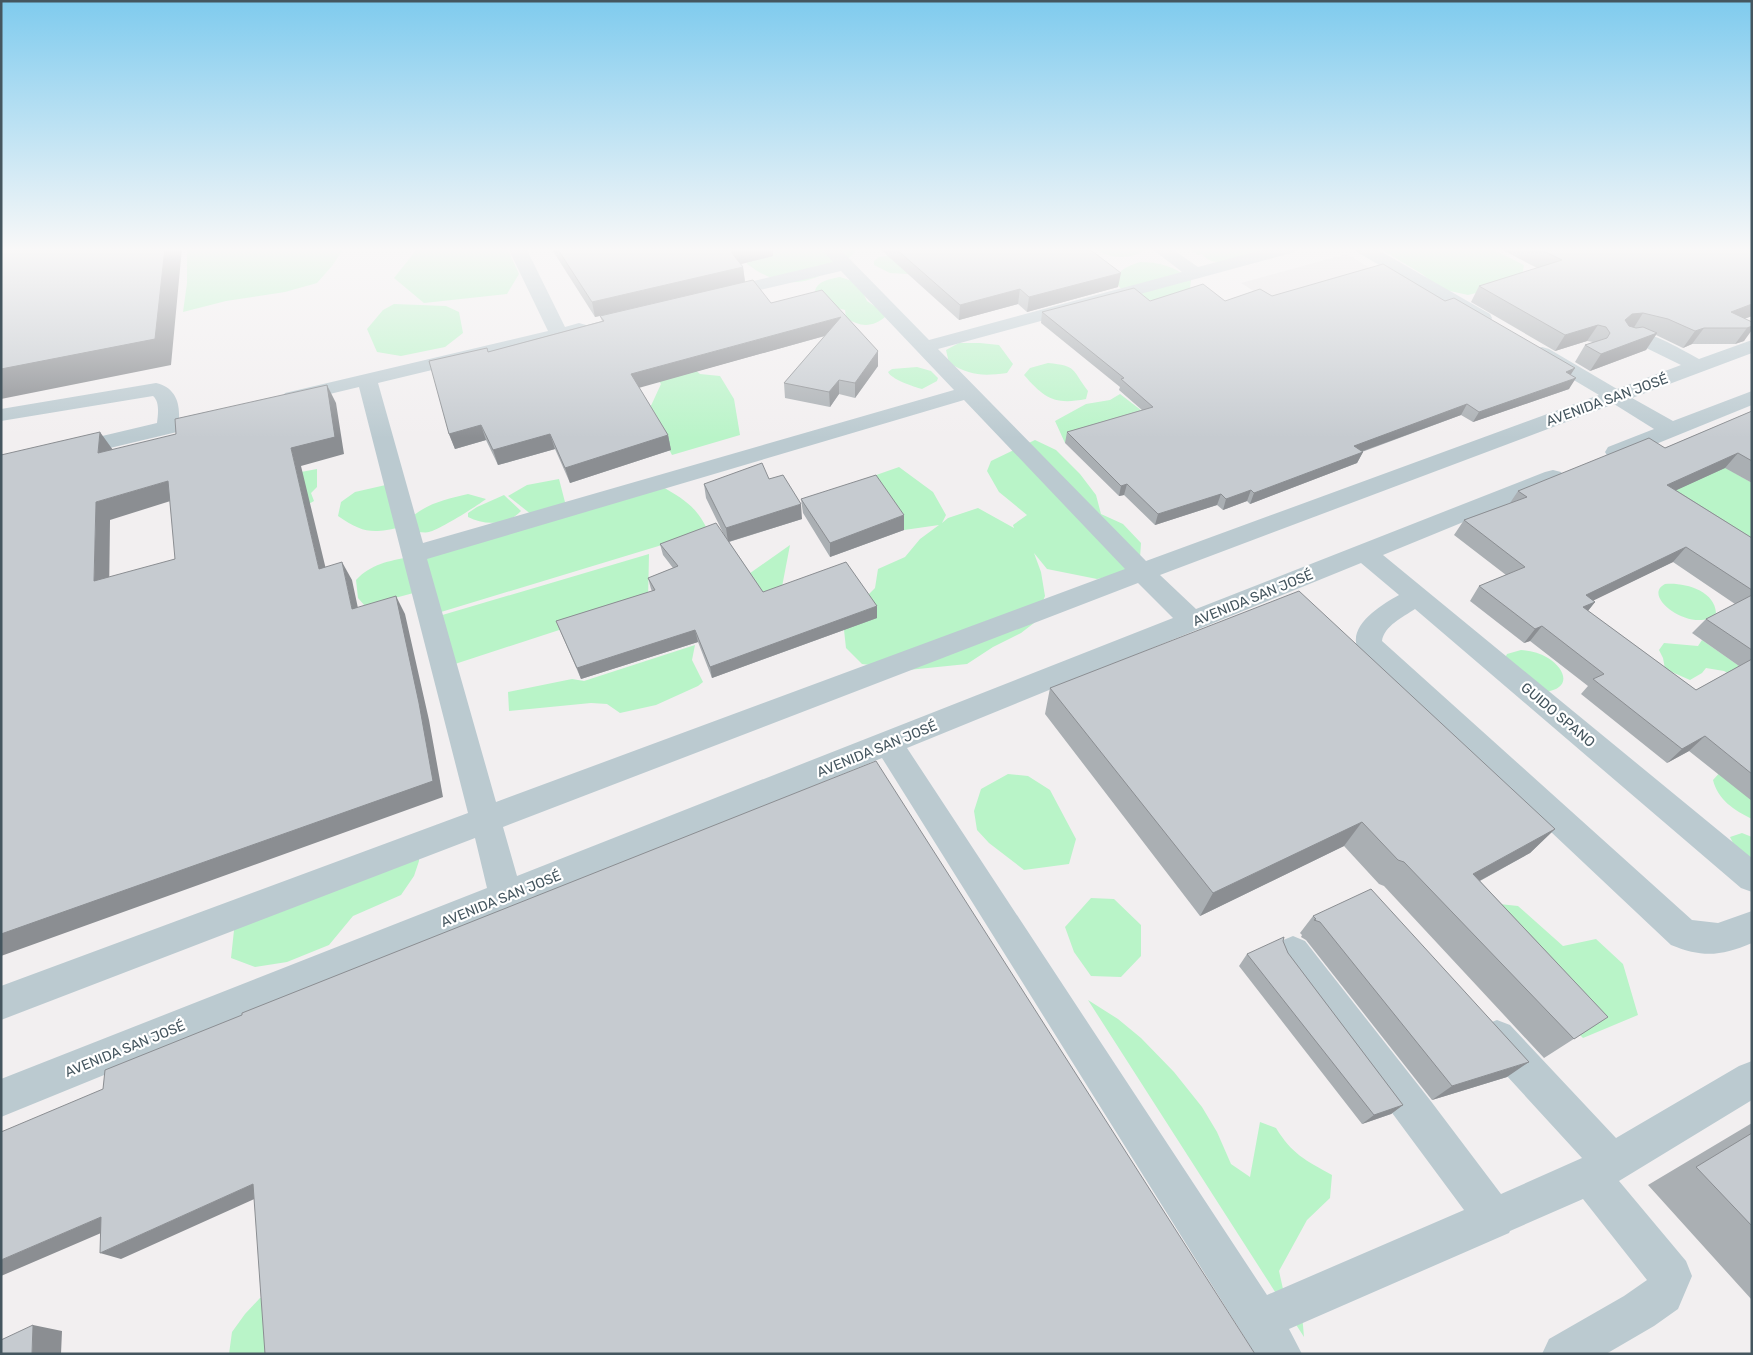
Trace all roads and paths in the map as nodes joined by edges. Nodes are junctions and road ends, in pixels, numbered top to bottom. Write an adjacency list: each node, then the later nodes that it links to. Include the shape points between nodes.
1 (548, 311): 7 (street)
2 (890, 311): 10 (street)
3 (1053, 311): 10 (street)
4 (1470, 311): 6 (street)
5 (597, 324): 7 (street)
6 (1495, 326)
7 (559, 334): 15 (street)
8 (1626, 337): 14 (street, via 1639,337)
9 (1528, 345): 13 (street)
10 (924, 346): 16 (street)
11 (1752, 346): 14 (street, AVENIDA SAN JOSÉ)
12 (1579, 352): 13 (street)
13 (1553, 360): 17 (street)
14 (1698, 366): 17 (street, AVENIDA SAN JOSÉ)
15 (367, 379): 19 (street); 26 (street)
16 (968, 392): 26 (street); 27 (street)
17 (1616, 397): 23 (street); 27 (street, AVENIDA SAN JOSÉ)
18 (1752, 397): 23 (street, AVENIDA SAN JOSÉ)
19 (272, 402)
20 (225, 413): 22 (street)
21 (1, 415): 22 (street, via 156,390 168,398)
22 (168, 427): 24 (street)
23 (1672, 430): 25 (street, AVENIDA SAN JOSÉ)
24 (1, 467)
25 (1365, 553): 28 (street, GUIDO SPANO); 29 (street, AVENIDA SAN JOSÉ)
26 (414, 554): 31 (street)
27 (1142, 572): 29 (street); 31 (street, AVENIDA SAN JOSÉ)
28 (1417, 596): 32 (street, GUIDO SPANO); 34 (street, via 1374,626 1368,635 1368,644 1683,934 1703,940 1726,938)
29 (1193, 622): 30 (street, AVENIDA SAN JOSÉ)
30 (889, 744): 33 (street, AVENIDA SAN JOSÉ); 42 (street)
31 (486, 820): 33 (street); 36 (street, AVENIDA SAN JOSÉ)
32 (1752, 878)
33 (506, 897): 39 (street, AVENIDA SAN JOSÉ)
34 (1752, 927)
35 (1293, 952): 41 (street)
36 (1, 1003)
37 (1478, 1017): 40 (street)
38 (1752, 1079): 40 (street)
39 (1, 1098)
40 (1601, 1169): 41 (street); 44 (street, via 1670,1276 1663,1294)
41 (1495, 1219): 42 (street)
42 (1258, 1320): 43 (street)
43 (1280, 1354)
44 (1564, 1354)

